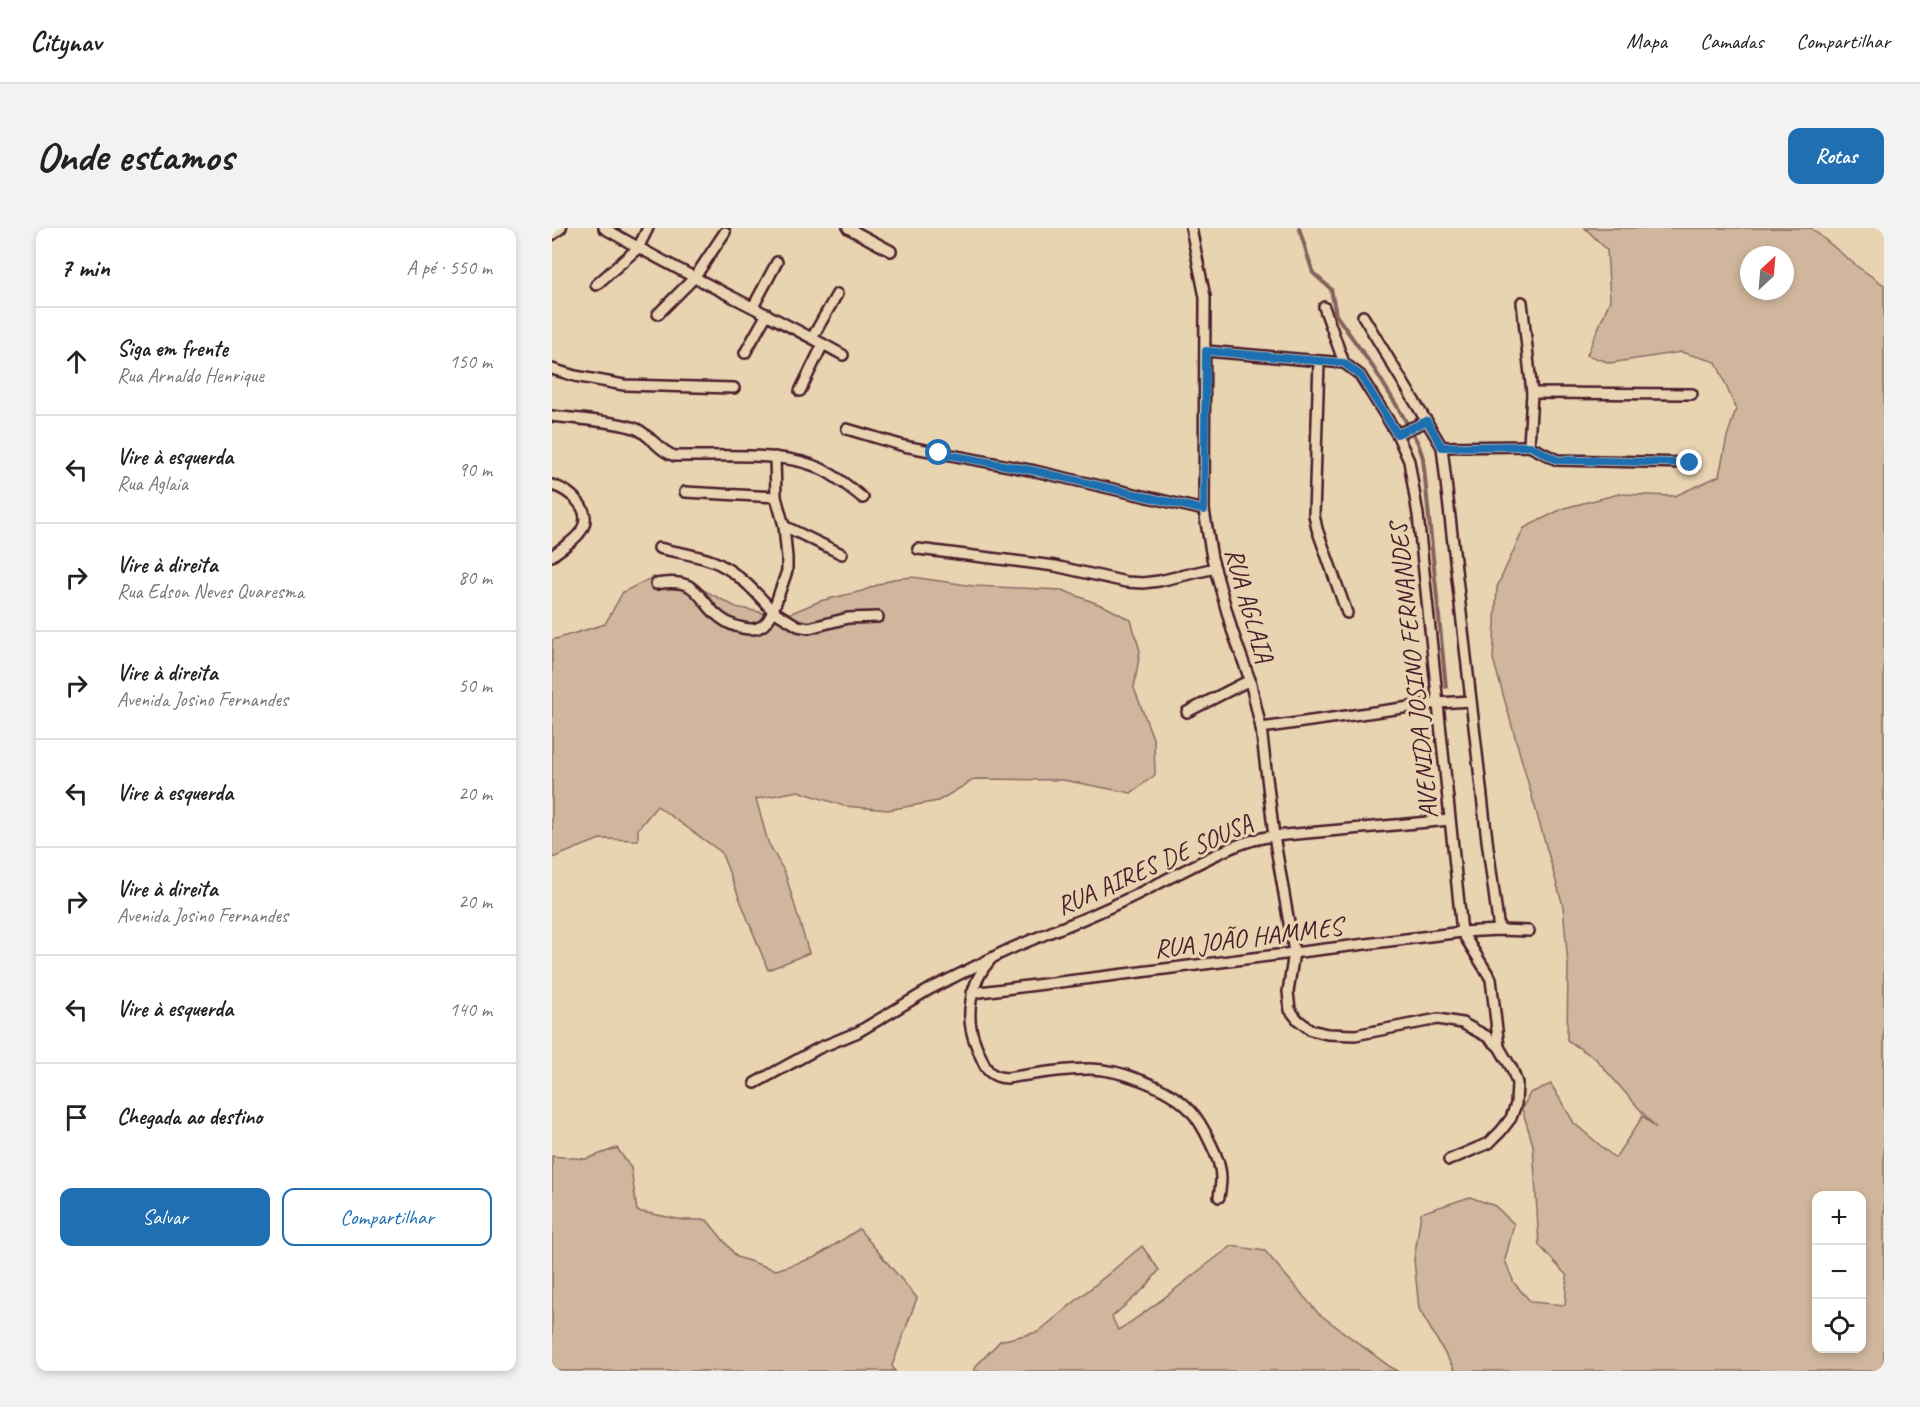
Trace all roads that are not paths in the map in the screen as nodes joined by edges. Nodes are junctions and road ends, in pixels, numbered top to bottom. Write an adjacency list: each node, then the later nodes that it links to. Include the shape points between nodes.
1 (561, 228): 7 (street)
2 (604, 228): 8 (street)
3 (648, 228): 8 (street)
4 (848, 228): 9 (street)
5 (1191, 228): 22 (street, RUA AGLAIA, via 1205,297)
6 (725, 232): 11 (street)
7 (552, 235)
8 (638, 248): 11 (street); 12 (street)
9 (891, 251)
10 (777, 262): 15 (street)
11 (695, 278): 15 (street); 17 (street)
12 (596, 285)
13 (837, 294): 20 (street)
14 (1522, 302): 30 (street)
15 (753, 307): 18 (street)
16 (1324, 307): 26 (street, AVENIDA JOSINO FERNANDES)
17 (658, 314)
18 (767, 314): 20 (street); 23 (street)
19 (1363, 316): 33 (street)
20 (812, 338): 21 (street)
21 (823, 344): 24 (street); 29 (street)
22 (1206, 351): 25 (street); 44 (street, RUA AGLAIA)
23 (746, 353)
24 (843, 355)
25 (1318, 362): 26 (street); 53 (street, via 1314,515)
26 (1344, 363): 35 (street, AVENIDA JOSINO FERNANDES, via 1360,375)
27 (552, 369): 28 (street, via 624,385)
28 (734, 388)
29 (800, 391)
30 (1532, 393): 31 (street); 36 (street)
31 (1692, 394)
32 (552, 416): 38 (street, via 623,425 638,430 675,456)
33 (1427, 421): 35 (street); 37 (street)
34 (847, 429): 44 (street, via 904,446)
35 (1404, 430): 57 (street, AVENIDA JOSINO FERNANDES, via 1418,515)
36 (1530, 446): 37 (street); 39 (street, via 1557,460)
37 (1442, 447): 56 (street)
38 (775, 458): 42 (street); 43 (street, via 817,467)
39 (1690, 463)
40 (552, 485): 49 (street, via 573,494 585,517 580,534)
41 (685, 492): 42 (street)
42 (776, 497): 45 (street)
43 (863, 498)
44 (1204, 510): 50 (street, RUA AGLAIA)
45 (784, 526): 48 (street); 52 (street, via 787,571)
46 (659, 548): 52 (street, via 718,564 738,576)
47 (918, 549): 50 (street, via 1055,566 1126,582 1159,581)
48 (843, 554)
49 (552, 556)
50 (1215, 568): 55 (street, RUA AGLAIA)
51 (656, 584): 52 (street, via 687,585 724,622 735,626 760,628)
52 (773, 611): 54 (street, via 809,628 848,618)
53 (1347, 614)
54 (878, 617)
55 (1250, 680): 58 (street); 59 (street, RUA AGLAIA)
56 (1471, 701): 57 (street); 62 (street)
57 (1438, 703): 59 (street); 60 (street, AVENIDA JOSINO FERNANDES)
58 (1187, 712)
59 (1261, 728): 61 (street, RUA AGLAIA)
60 (1450, 820): 61 (street, RUA AIRES DE SOUSA); 63 (street, AVENIDA JOSINO FERNANDES)
61 (1274, 836): 65 (street, RUA AGLAIA); 66 (street, RUA AIRES DE SOUSA, via 1228,849 1103,912)
62 (1499, 930): 63 (street, RUA JOÃO HAMMES); 64 (street, RUA JOÃO HAMMES)
63 (1462, 932): 65 (street, RUA JOÃO HAMMES); 68 (street, AVENIDA JOSINO FERNANDES, via 1491,980)
64 (1529, 932)
65 (1294, 952): 67 (street, RUA JOÃO HAMMES); 68 (street, RUA AGLAIA, via 1288,992 1290,1010 1311,1030 1355,1035 1438,1019 1462,1023)
66 (992, 958): 67 (street); 69 (street, RUA AIRES DE SOUSA)
67 (972, 993): 71 (street, via 973,1037 990,1073 1007,1078 1091,1069 1137,1078 1157,1087 1188,1107 1199,1121 1220,1166)
68 (1499, 1047): 70 (street, via 1517,1083 1511,1118 1489,1143)
69 (755, 1083)
70 (1449, 1160)
71 (1219, 1197)

